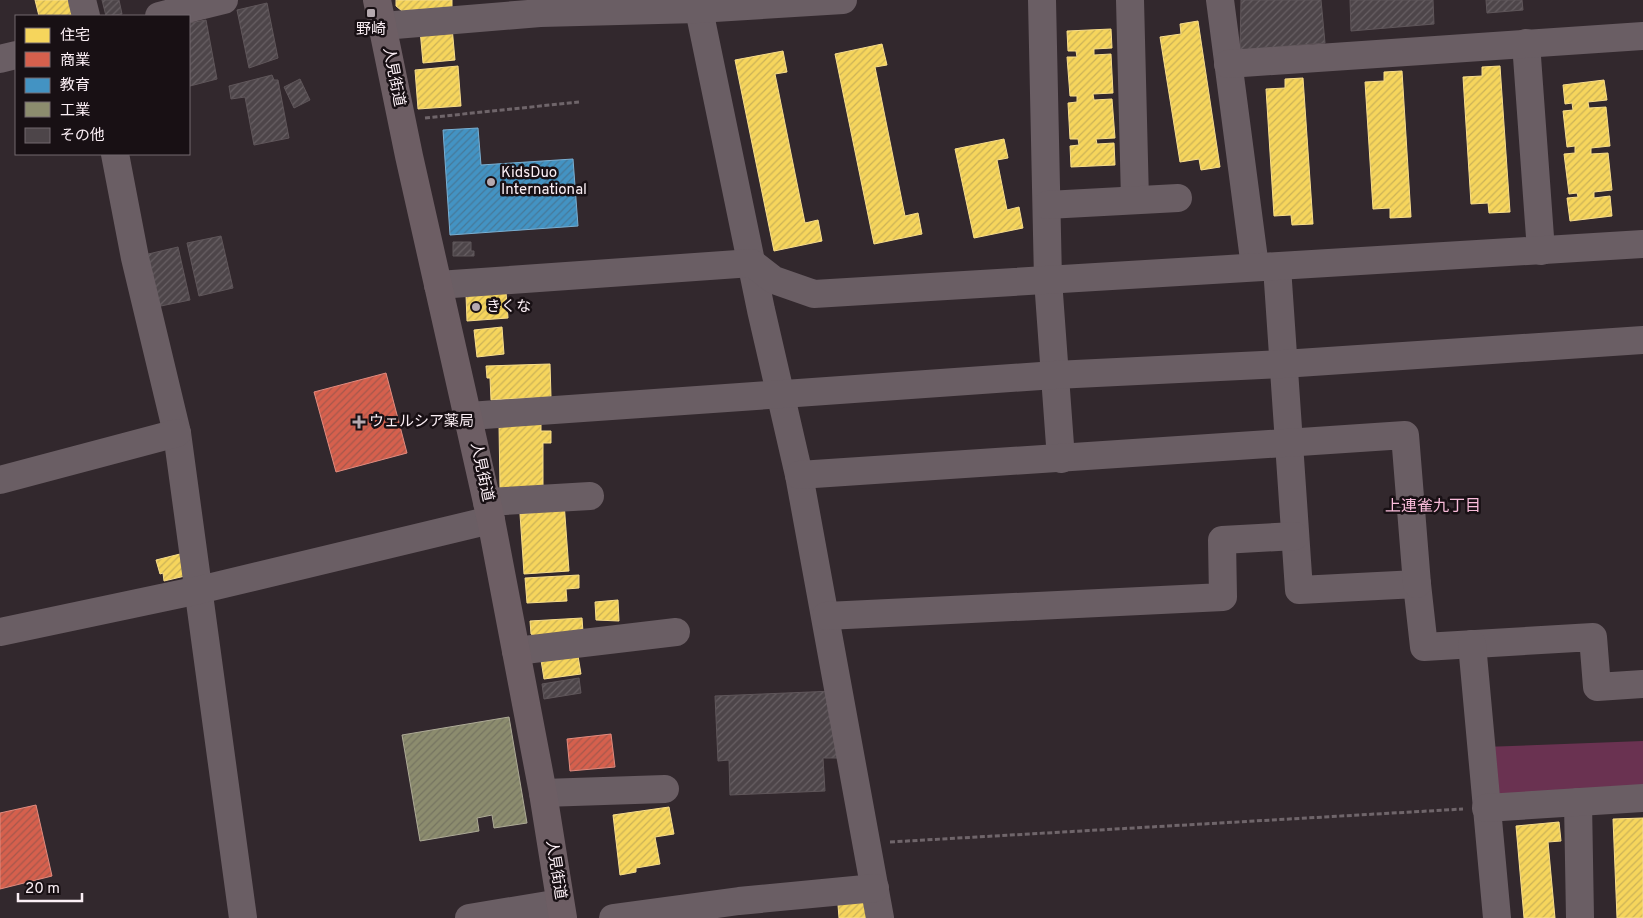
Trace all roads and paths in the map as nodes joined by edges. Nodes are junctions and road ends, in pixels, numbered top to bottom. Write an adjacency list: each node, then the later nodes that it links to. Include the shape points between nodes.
1 (82, 0): 9 (street)
2 (843, 0): 7 (street)
3 (1042, 0): 21 (street)
4 (1130, 0): 20 (street)
5 (1220, 0): 15 (street)
6 (213, 2): 10 (street)
7 (698, 5): 8 (street, via 540,13); 24 (street)
8 (380, 13): 17 (main road, 人見街道)
9 (86, 15)
10 (163, 15)
11 (1643, 36): 12 (street)
12 (1526, 43): 15 (street); 23 (street)
13 (15, 55): 14 (street)
14 (0, 60)
15 (1228, 64): 25 (street)
16 (579, 102): 17 (path)
17 (402, 120): 28 (main road, 人見街道)
18 (115, 155): 35 (street, via 135,258)
19 (1178, 198): 20 (street)
20 (1135, 200): 21 (street)
21 (1046, 205): 27 (street)
22 (1643, 244): 23 (street)
23 (1541, 251): 25 (street)
24 (752, 263): 26 (street); 28 (street); 29 (street)
25 (1266, 267): 27 (street); 31 (street)
26 (774, 280): 27 (street, via 814,294); 29 (street)
27 (1048, 280): 32 (street)
28 (438, 285): 34 (main road, 人見街道)
29 (761, 310): 33 (street)
30 (1643, 340): 31 (street)
31 (1283, 364): 32 (street); 36 (street)
32 (1055, 375): 33 (street); 37 (street)
33 (780, 393): 34 (street); 38 (street)
34 (468, 416): 41 (main road, 人見街道)
35 (177, 433): 39 (street); 44 (street)
36 (1289, 443): 37 (street); 42 (street); 43 (street, via 1405,435)
37 (1061, 459): 38 (street)
38 (799, 475): 45 (street)
39 (0, 480)
40 (590, 496): 41 (street)
41 (489, 511): 44 (street); 49 (main road, 人見街道)
42 (1295, 536): 43 (street, via 1299,590); 45 (street, via 1222,540 1223,596)
43 (1417, 584): 48 (street, via 1424,647)
44 (200, 590): 46 (street); 59 (street)
45 (826, 616): 56 (street)
46 (0, 632)
47 (676, 632): 49 (street)
48 (1472, 644): 50 (street, via 1593,637 1597,687); 55 (street)
49 (516, 651): 52 (main road, 人見街道)
50 (1643, 684)
51 (665, 789): 52 (street)
52 (543, 793): 58 (main road, 人見街道)
53 (1643, 798): 54 (street)
54 (1578, 802): 55 (street); 64 (street)
55 (1486, 808): 56 (path); 63 (street)
56 (867, 844): 57 (street)
57 (875, 888): 61 (street); 62 (street)
58 (561, 911): 60 (street)
59 (243, 918)
60 (469, 918)
61 (612, 918)
62 (880, 918)
63 (1497, 918)
64 (1580, 918)

